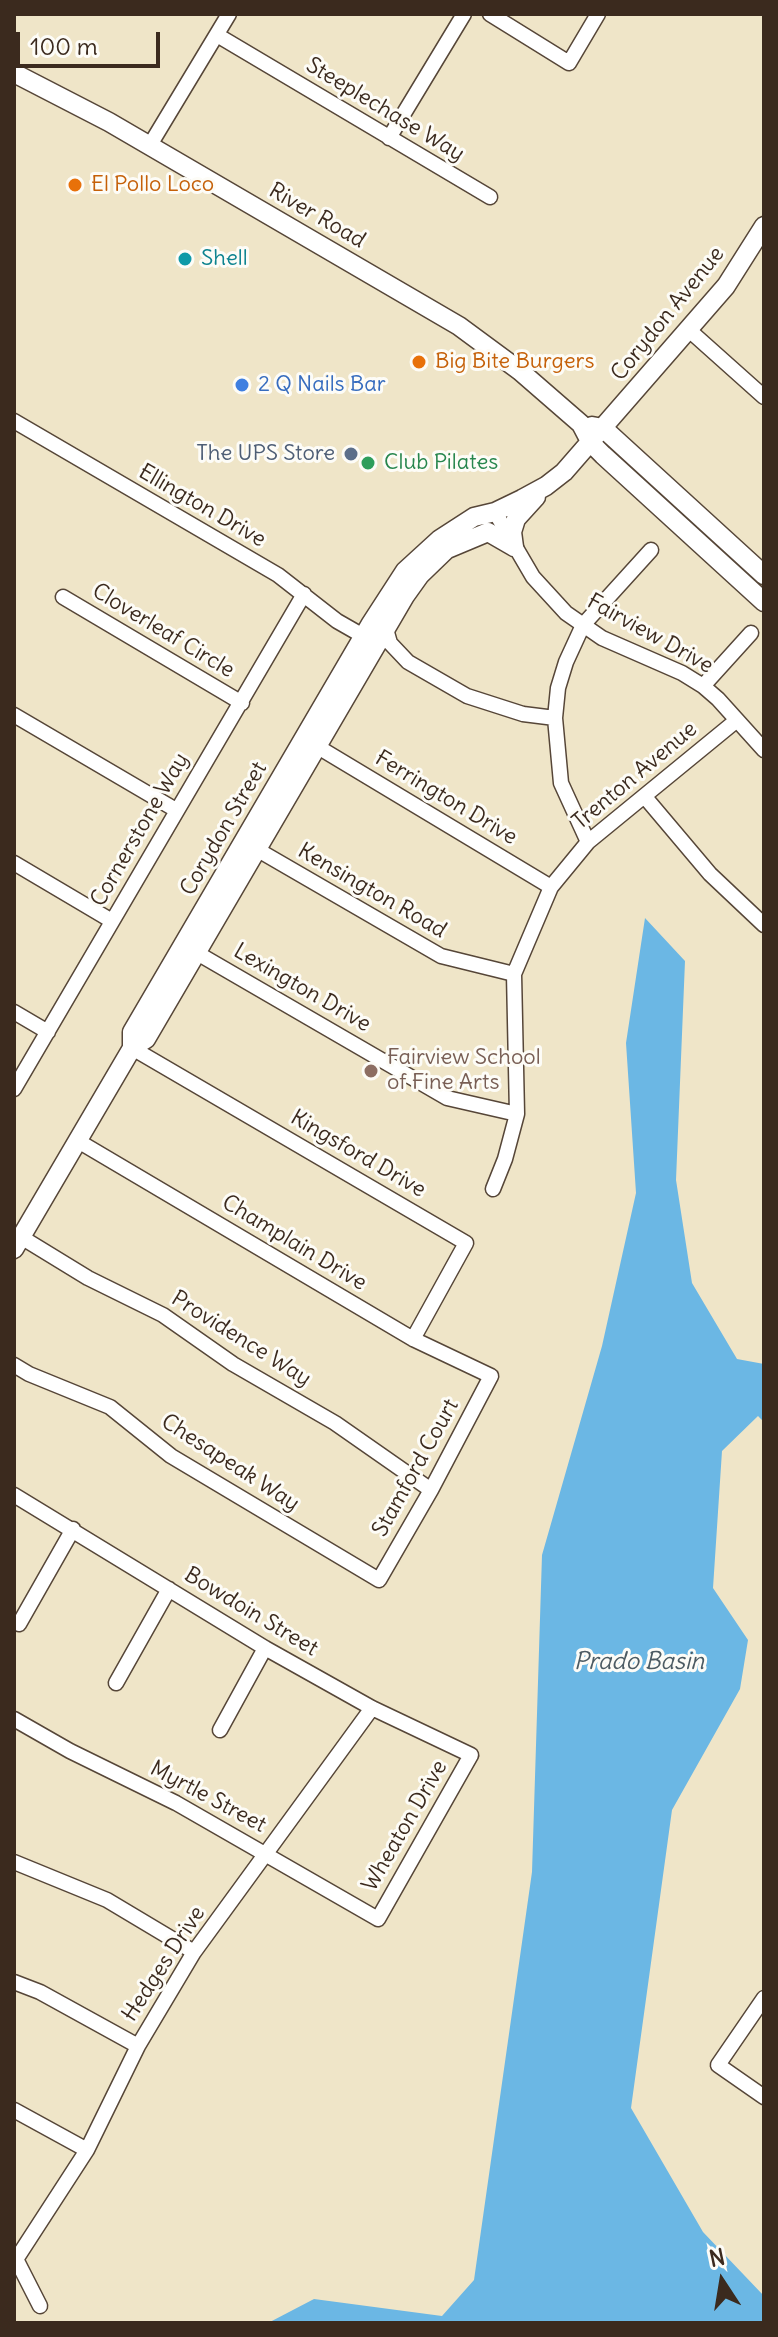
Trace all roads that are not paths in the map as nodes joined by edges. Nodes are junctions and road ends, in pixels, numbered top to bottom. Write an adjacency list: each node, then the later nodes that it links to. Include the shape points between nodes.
1 (229, 14): 5 (street)
2 (464, 14): 7 (street)
3 (490, 14): 4 (street, via 569,63)
4 (598, 14)
5 (217, 35): 7 (street, Steeplechase Way); 8 (street)
6 (14, 73): 8 (main road, River Road)
7 (389, 138): 9 (street, Steeplechase Way)
8 (150, 145): 14 (main road, River Road, via 459,326)
9 (490, 197)
10 (764, 226): 11 (main road, Corydon Avenue, via 726,286)
11 (689, 330): 12 (street); 15 (main road, Corydon Avenue)
12 (764, 397)
13 (14, 421): 23 (street, Ellington Drive)
14 (581, 424): 15 (main road); 16 (main road, River Road)
15 (603, 428): 16 (main road, Corydon Street); 22 (main road)
16 (591, 443): 17 (main road, Corydon Street); 25 (main road, River Road)
17 (546, 486): 18 (main road, Corydon Street); 19 (main road, via 516,519)
18 (495, 512): 19 (street, Fairview Drive); 20 (main road, Corydon Street); 29 (main road, Corydon Street, via 474,517 440,539 405,571)
19 (514, 547): 20 (main road, via 488,532); 26 (street, Fairview Drive, via 551,598)
20 (445, 550): 27 (main road, Corydon Street, via 420,575)
21 (651, 550): 26 (street)
22 (764, 575)
23 (304, 594): 29 (street, Ellington Drive); 34 (street, Cornerstone Way)
24 (63, 597): 34 (street, Cloverleaf Circle)
25 (764, 602)
26 (583, 625): 32 (street, Fairview Drive); 36 (street, via 558,688)
27 (386, 629): 29 (street); 30 (street, via 390,644); 31 (main road, Corydon Street)
28 (751, 633): 32 (street)
29 (364, 636): 33 (street, Corydon Street, via 365,652 347,684); 52 (main road, Corydon Street, via 132,1032)
30 (408, 662): 31 (street, via 383,655); 36 (street, via 480,701)
31 (367, 663): 33 (main road, Corydon Street)
32 (703, 686): 37 (street, Fairview Drive)
33 (348, 693): 38 (main road, Corydon Street)
34 (242, 703): 41 (street, Cornerstone Way)
35 (14, 715): 41 (street)
36 (555, 718): 42 (street, via 561,783)
37 (737, 720): 39 (street, Fairview Drive); 40 (street, Trenton Avenue)
38 (318, 747): 43 (main road, Corydon Street); 45 (street, Ferrington Drive)
39 (764, 750)
40 (645, 797): 42 (street, Trenton Avenue); 47 (street, via 710,874)
41 (176, 810): 46 (street, Cornerstone Way)
42 (588, 842): 45 (street, Trenton Avenue)
43 (258, 850): 48 (main road, Corydon Street); 49 (street, Kensington Road, via 441,956)
44 (14, 863): 46 (street)
45 (551, 887): 49 (street, Trenton Avenue)
46 (112, 921): 51 (street, Cornerstone Way)
47 (764, 925)
48 (197, 953): 52 (main road, Corydon Street, via 146,1039); 54 (street, Lexington Drive, via 447,1098)
49 (514, 974): 54 (street, Trenton Avenue)
50 (14, 1012): 51 (street)
51 (48, 1032): 53 (street, Cornerstone Way)
52 (132, 1048): 55 (main road, Corydon Street); 58 (street, Kingsford Drive, via 466,1243)
53 (14, 1089)
54 (517, 1114): 56 (street, Trenton Avenue)
55 (78, 1141): 57 (main road, Corydon Street); 58 (street, Champlain Drive)
56 (493, 1189)
57 (17, 1243): 61 (street, Providence Way, via 163,1315)
58 (413, 1339): 60 (street, Champlain Drive)
59 (14, 1365): 64 (street, Chesapeak Way, via 110,1407 171,1456)
60 (491, 1376): 61 (street, Stamford Court)
61 (431, 1490): 64 (street, Stamford Court)
62 (14, 1495): 63 (street, Bowdoin Street)
63 (73, 1529): 65 (street, Bowdoin Street); 66 (street)
64 (379, 1580)
65 (169, 1589): 67 (street, Bowdoin Street); 68 (street)
66 (19, 1624)
67 (265, 1648): 69 (street, Bowdoin Street); 71 (street)
68 (116, 1683)
69 (372, 1708): 72 (street, Bowdoin Street); 73 (street, Hedges Drive)
70 (14, 1719): 73 (street, Myrtle Street)
71 (220, 1730)
72 (471, 1755): 75 (street, Wheaton Drive)
73 (265, 1853): 75 (street, Myrtle Street); 76 (street, Hedges Drive)
74 (14, 1862): 76 (street, via 107,1900)
75 (378, 1919)
76 (194, 1952): 79 (street, Hedges Drive)
77 (14, 1982): 79 (street)
78 (764, 1998): 80 (street, via 718,2065)
79 (138, 2046): 82 (street, Hedges Drive)
80 (764, 2097)
81 (14, 2110): 82 (street)
82 (87, 2150): 83 (street, Hedges Drive)
83 (16, 2257): 84 (street)
84 (40, 2306)

